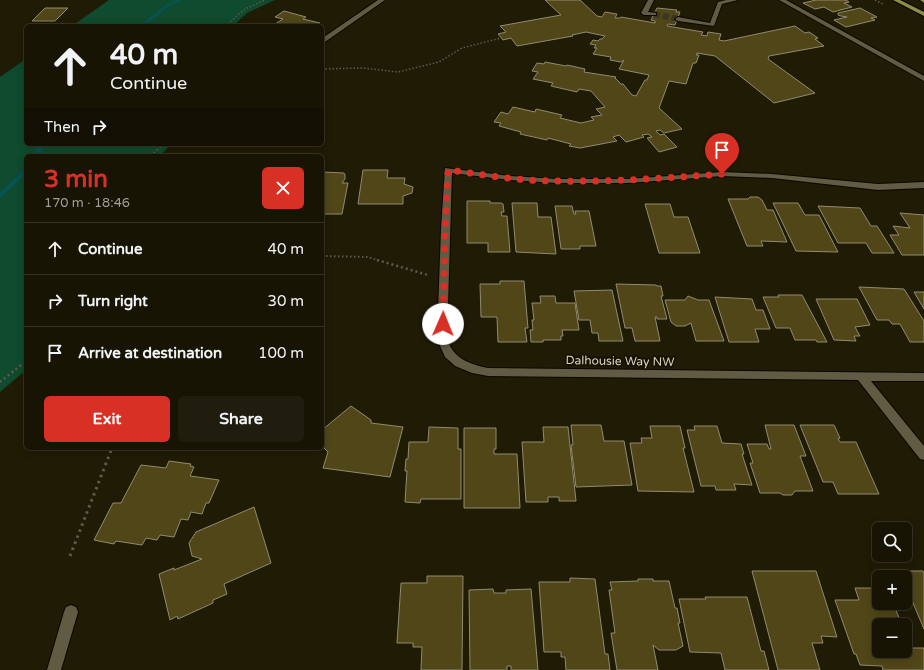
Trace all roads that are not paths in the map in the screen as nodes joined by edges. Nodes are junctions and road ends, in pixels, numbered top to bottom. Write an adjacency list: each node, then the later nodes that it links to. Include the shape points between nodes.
1 (382, 0): 9 (street)
2 (651, 0): 6 (street, via 644,13)
3 (735, 0): 8 (street, via 720,3 712,25)
4 (782, 0): 10 (street)
5 (896, 0): 7 (main road)
6 (654, 14)
7 (924, 14)
8 (678, 19)
9 (324, 40)
10 (924, 78)
11 (924, 184): 12 (street, Dalhousie Way NW, via 878,187 772,176 722,174 628,181 556,181 448,170 442,339 444,348 452,359 463,366 500,373)
12 (860, 376): 13 (street, Dalhousie Way NW); 14 (street)
13 (924, 377)
14 (924, 454)
15 (71, 612): 16 (street)
16 (54, 670)

